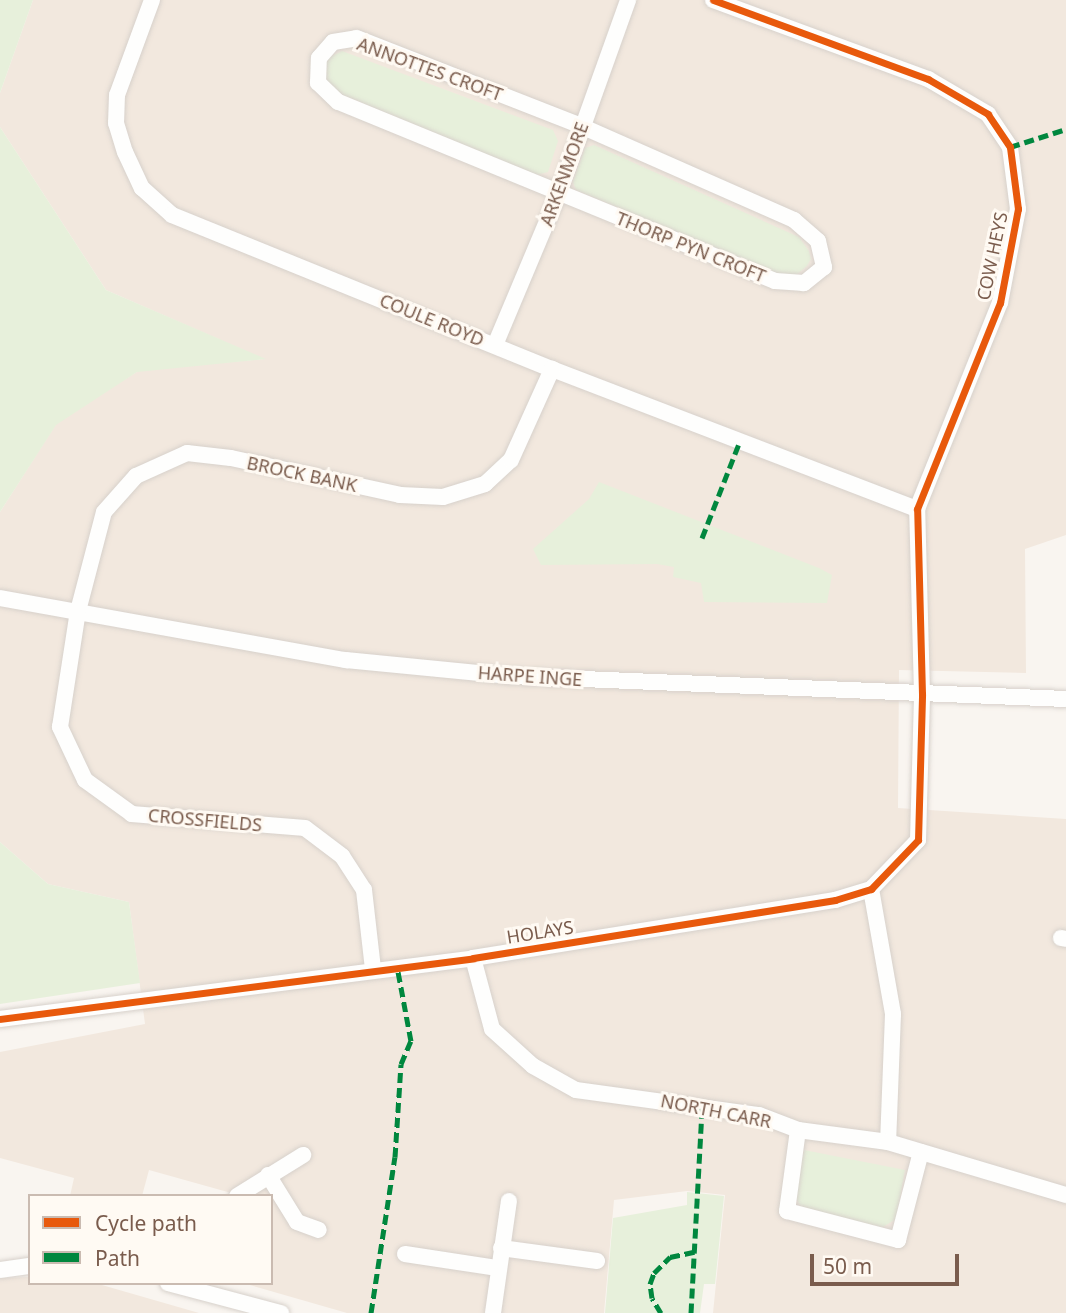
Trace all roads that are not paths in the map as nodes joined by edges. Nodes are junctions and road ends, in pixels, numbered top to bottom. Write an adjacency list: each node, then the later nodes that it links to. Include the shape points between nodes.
1 (152, 0): 6 (street, COULE ROYD, via 117,95 116,123 142,188 172,215)
2 (628, 0): 4 (street, ARKENMORE)
3 (713, 0): 8 (street, COW HEYS, via 928,79 988,114 1010,147 1018,209 1000,303)
4 (581, 126): 5 (street, ARKENMORE); 5 (street, ANNOTTES CROFT, via 357,38 333,42 319,58 318,83 338,102); 5 (street, THORP PYN CROFT, via 794,220 818,241 824,267 804,284 775,281)
5 (559, 193): 6 (street, ARKENMORE)
6 (495, 345): 7 (street, COULE ROYD)
7 (552, 369): 8 (street, COULE ROYD); 10 (street, BROCK BANK, via 511,460 485,484 443,497 400,495 232,458 187,453 136,476 104,512)
8 (917, 509): 11 (street, COW HEYS)
9 (0, 598): 10 (street, HARPE INGE)
10 (78, 611): 11 (street, HARPE INGE, via 360,661 510,676); 15 (street, CROSSFIELDS, via 60,727 85,779 132,814 305,828 342,856 364,890)
11 (922, 694): 12 (street, HARPE INGE); 13 (street, HOLAYS, via 918,840)
12 (1066, 699)
13 (871, 889): 14 (street, HOLAYS, via 835,900); 18 (street, via 893,1014)
14 (473, 958): 15 (street, HOLAYS); 17 (street, NORTH CARR, via 492,1029 533,1066 576,1090 759,1115)
15 (373, 969): 16 (street, HOLAYS)
16 (0, 1019)
17 (797, 1130): 18 (street, NORTH CARR); 19 (street, via 787,1211 898,1240)
18 (888, 1142): 19 (street, NORTH CARR)
19 (921, 1152): 23 (street, NORTH CARR)
20 (303, 1155): 21 (street)
21 (268, 1175): 22 (street); 25 (street, via 297,1222)
22 (240, 1194)
23 (1066, 1195)
24 (509, 1201): 26 (street)
25 (319, 1230)
26 (501, 1248): 28 (street); 30 (street)
27 (405, 1254): 30 (street)
28 (597, 1261)
29 (28, 1265): 31 (street)
30 (498, 1268): 36 (street)
31 (0, 1270)
32 (184, 1285): 33 (street)
33 (208, 1288): 34 (street)
34 (264, 1311): 35 (street)
35 (281, 1313)
36 (493, 1313)

